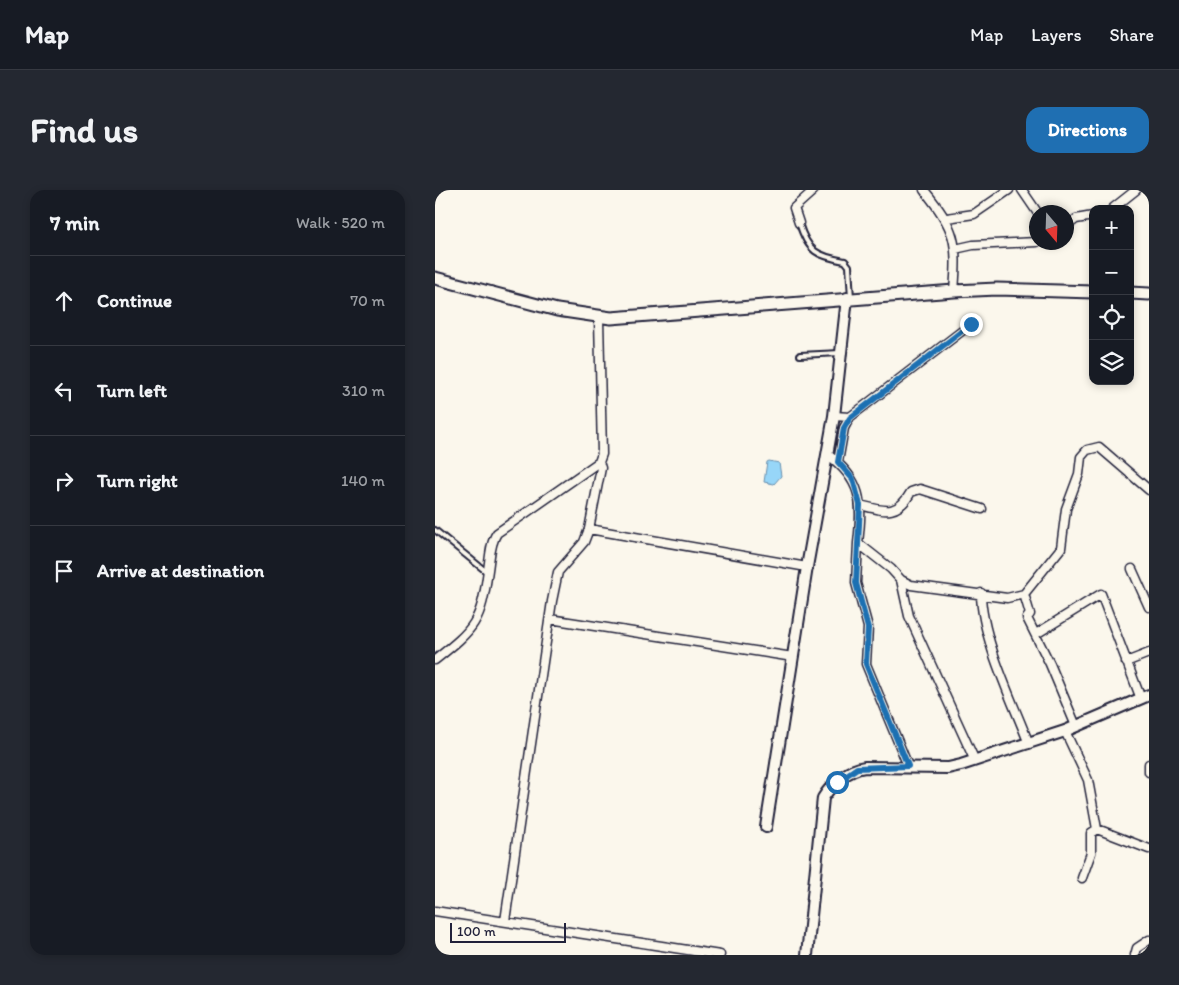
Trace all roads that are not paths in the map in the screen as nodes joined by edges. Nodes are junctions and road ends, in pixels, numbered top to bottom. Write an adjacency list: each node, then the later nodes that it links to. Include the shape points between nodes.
1 (814, 190): 11 (street, via 794,208)
2 (924, 190): 9 (street)
3 (1009, 190): 9 (street, via 974,214)
4 (1022, 190): 6 (street)
5 (1136, 190): 7 (street)
6 (1032, 205)
7 (1117, 205)
8 (1089, 217): 10 (street)
9 (947, 218): 13 (street)
10 (1074, 221)
11 (799, 223): 19 (lane, via 803,238 817,254 826,259 845,261 849,266)
12 (1029, 242): 13 (street)
13 (955, 249): 15 (street)
14 (435, 278): 20 (main road)
15 (954, 291): 16 (main road); 19 (main road)
16 (1089, 292)
17 (1134, 293): 18 (main road)
18 (1149, 294)
19 (849, 298): 20 (main road); 22 (street)
20 (599, 318): 27 (street, via 602,454)
21 (971, 324): 25 (street)
22 (840, 354): 23 (lane); 24 (street)
23 (800, 355)
24 (834, 416): 25 (street); 26 (street)
25 (850, 418): 28 (street, via 844,428)
26 (827, 454): 28 (street); 35 (street)
27 (599, 462): 32 (street, via 601,468); 37 (street, via 497,533)
28 (838, 462): 30 (street, via 853,479)
29 (1149, 490): 40 (street, via 1099,448 1087,450 1081,456 1079,474 1066,509 1061,548)
30 (860, 505): 31 (street, via 894,510 902,507 911,492 920,490); 34 (street)
31 (982, 509)
32 (589, 529): 35 (street); 42 (street, via 585,542 558,572)
33 (435, 530): 37 (lane)
34 (858, 543): 38 (street); 54 (street, via 856,583 868,628 866,664)
35 (807, 567): 45 (street)
36 (1132, 569): 41 (street)
37 (488, 573): 46 (street, via 477,620 467,635)
38 (901, 580): 39 (street, via 911,585); 52 (street, via 909,616)
39 (981, 593): 40 (street, via 1007,598); 51 (street, via 984,627 989,632 999,668)
40 (1025, 594): 43 (street, via 1030,614 1027,618)
41 (1149, 607)
42 (550, 619): 45 (street); 61 (street)
43 (1036, 634): 47 (street, via 1101,594); 49 (street)
44 (1149, 653): 47 (street)
45 (793, 657): 56 (street)
46 (435, 660)
47 (1126, 662): 48 (street)
48 (1145, 697): 49 (street)
49 (1076, 726): 50 (street)
50 (1065, 731): 51 (street); 57 (street, via 1088,780)
51 (1029, 744): 52 (street)
52 (975, 761): 54 (street, via 948,768)
53 (1149, 764): 55 (street)
54 (908, 766): 64 (street, via 857,768 837,782 823,798)
55 (1149, 772)
56 (766, 826)
57 (1097, 829): 58 (street); 59 (street, via 1091,833 1091,853)
58 (1149, 849)
59 (1082, 878)
60 (435, 911): 61 (street)
61 (505, 921): 63 (street)
62 (1149, 940): 65 (street, via 1137,948)
63 (720, 955)
64 (807, 955)
65 (1135, 955)

